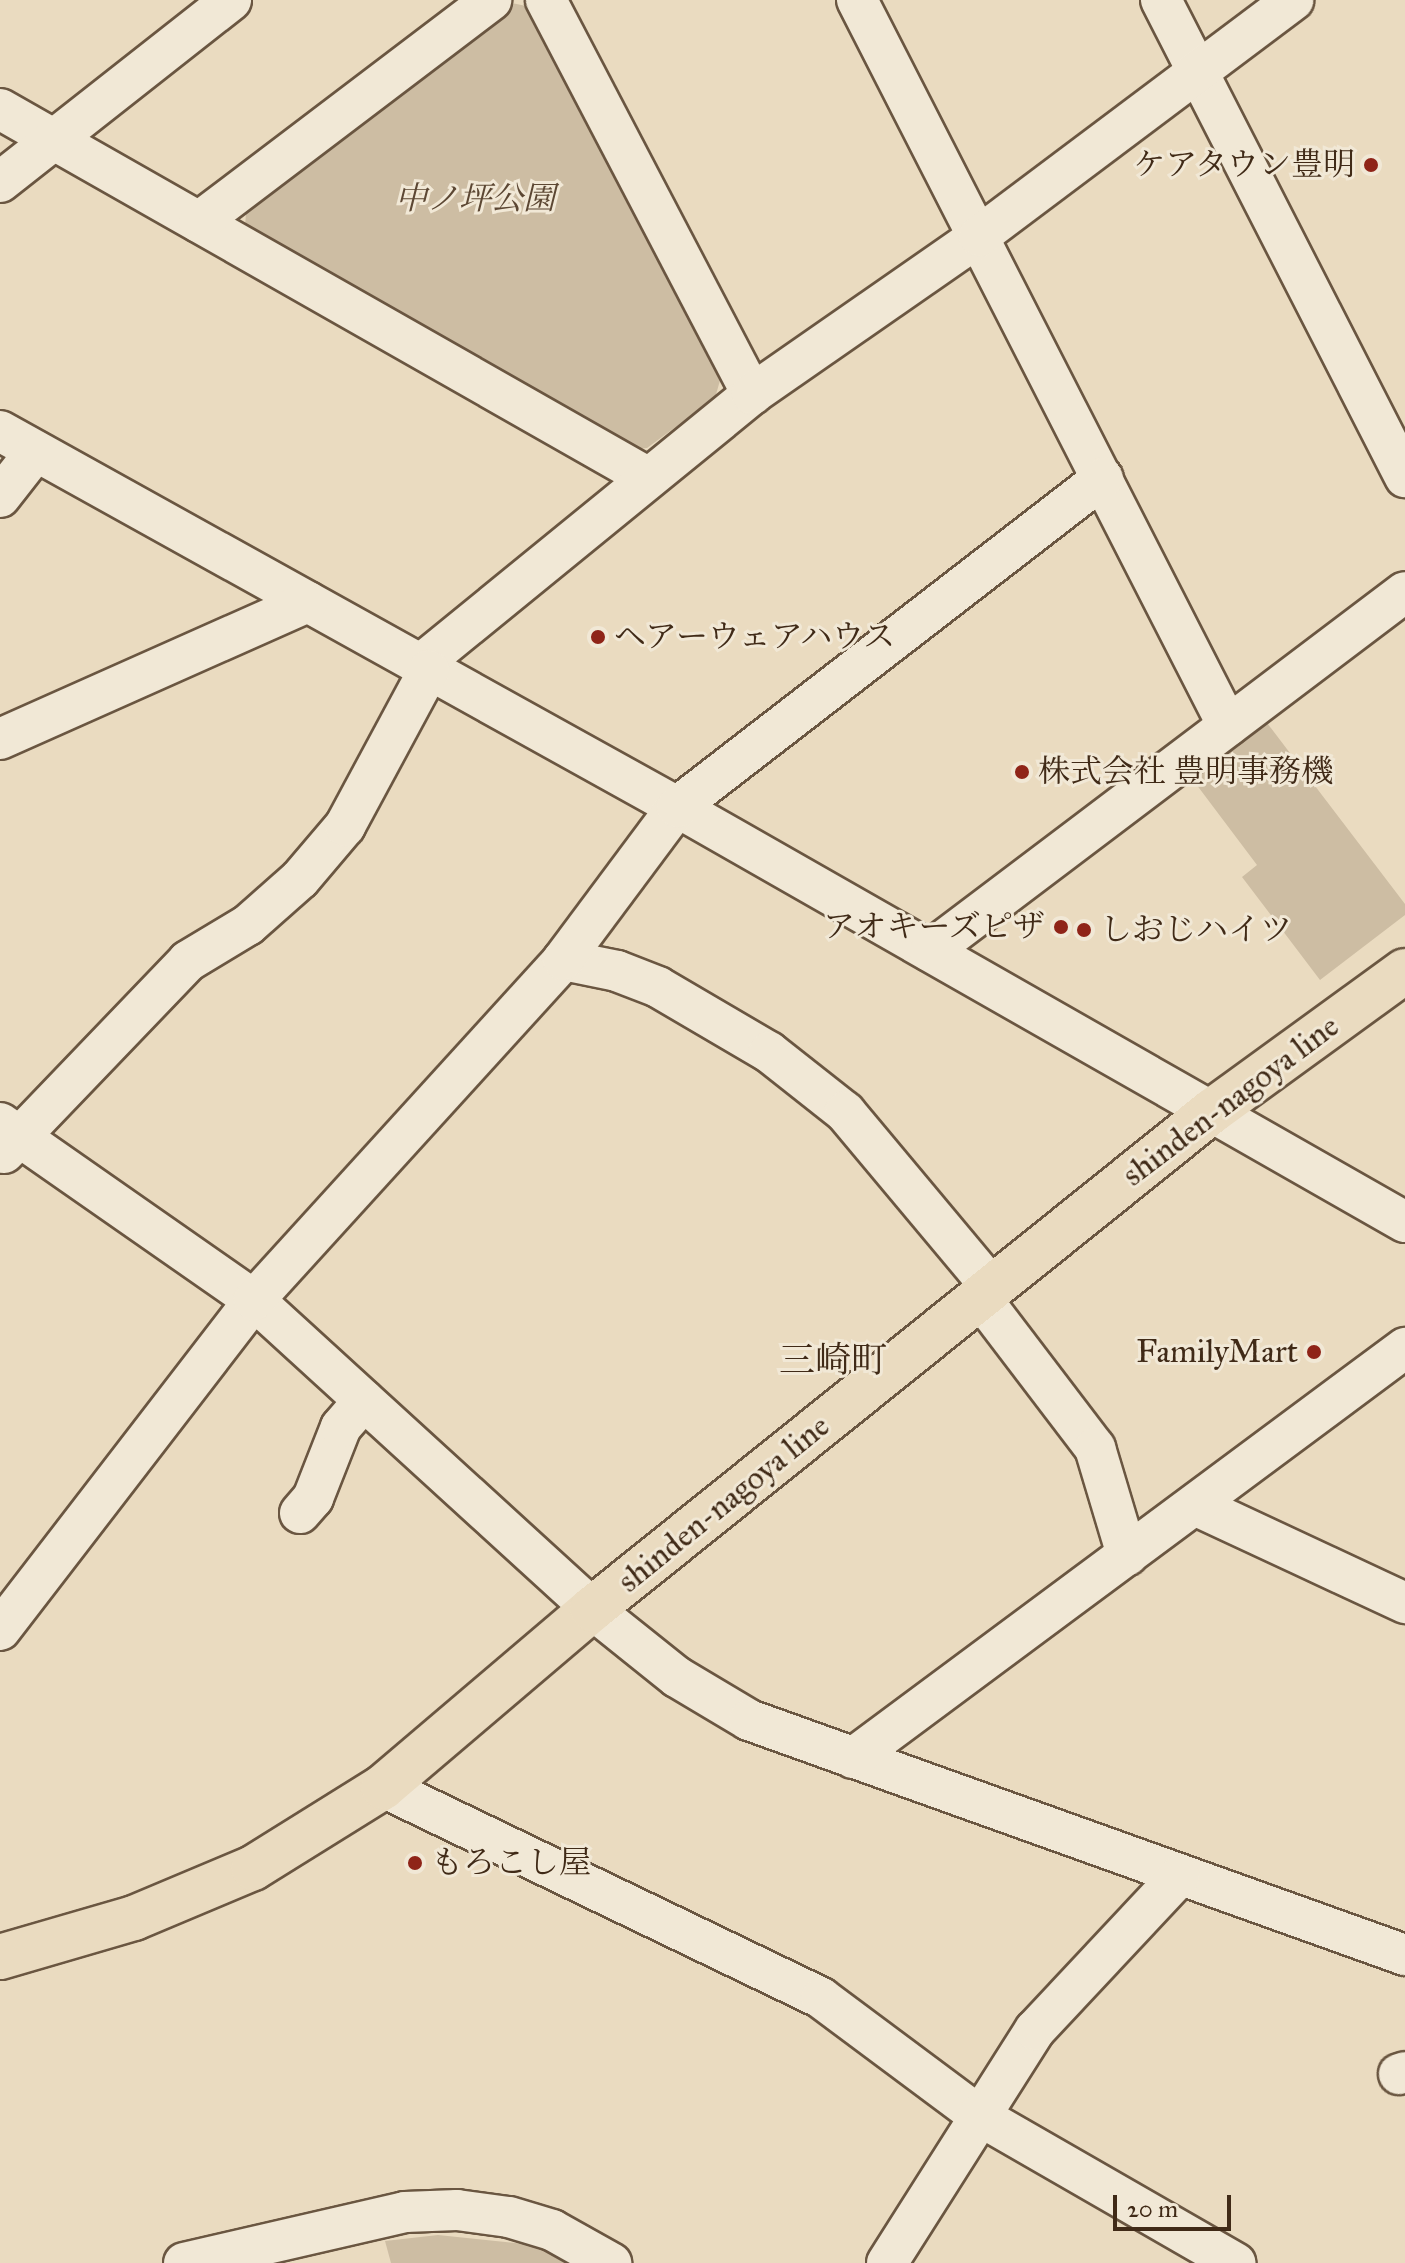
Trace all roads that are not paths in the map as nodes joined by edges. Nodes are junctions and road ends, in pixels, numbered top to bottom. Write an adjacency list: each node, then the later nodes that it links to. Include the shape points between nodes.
1 (231, 0): 9 (street)
2 (491, 0): 11 (street)
3 (546, 0): 13 (street)
4 (857, 0): 12 (street)
5 (1161, 0): 7 (street)
6 (1293, 0): 7 (street)
7 (1197, 71): 12 (street); 17 (street)
8 (0, 109): 9 (street)
9 (56, 141): 10 (street); 11 (street)
10 (0, 182)
11 (199, 222): 16 (street)
12 (979, 236): 13 (street); 18 (street)
13 (752, 394): 16 (street)
14 (0, 431): 15 (street)
15 (36, 451): 19 (street); 21 (street)
16 (647, 477): 22 (street)
17 (1405, 477)
18 (1103, 478): 23 (street); 25 (street)
19 (0, 497)
20 (1405, 592): 23 (street)
21 (308, 602): 22 (street); 24 (street)
22 (424, 667): 25 (street); 30 (street, via 345,826 300,879 248,925 188,961)
23 (1228, 726): 26 (street)
24 (0, 739)
25 (677, 807): 26 (street); 27 (street)
26 (930, 951): 29 (street)
27 (563, 960): 32 (street, via 617,971 658,987 769,1052 845,1112); 33 (street)
28 (1405, 971): 29 (main road, shinden-nagoya line)
29 (1212, 1111): 31 (street); 32 (main road, shinden-nagoya line)
30 (8, 1139): 33 (street)
31 (1405, 1222)
32 (986, 1292): 38 (street, via 1095,1448); 40 (main road, shinden-nagoya line)
33 (254, 1300): 35 (street); 41 (street)
34 (1405, 1348): 36 (street)
35 (364, 1401): 37 (street, via 341,1427 313,1498); 40 (street)
36 (1197, 1506): 38 (street); 39 (street)
37 (300, 1513)
38 (1127, 1555): 42 (street)
39 (1405, 1603)
40 (592, 1609): 42 (street, via 677,1677 749,1720); 43 (main road, shinden-nagoya line)
41 (0, 1630)
42 (853, 1758): 44 (street)
43 (383, 1787): 46 (main road, shinden-nagoya line, via 253,1868 134,1918); 47 (street, via 821,1998)
44 (1179, 1876): 45 (street); 47 (street, via 1035,2030)
45 (1405, 1955)
46 (0, 1957)
47 (978, 2115): 50 (street); 51 (street)
48 (184, 2263): 49 (street, via 405,2212 457,2210 552,2230)
49 (611, 2263)
50 (887, 2263)
51 (1235, 2263)

